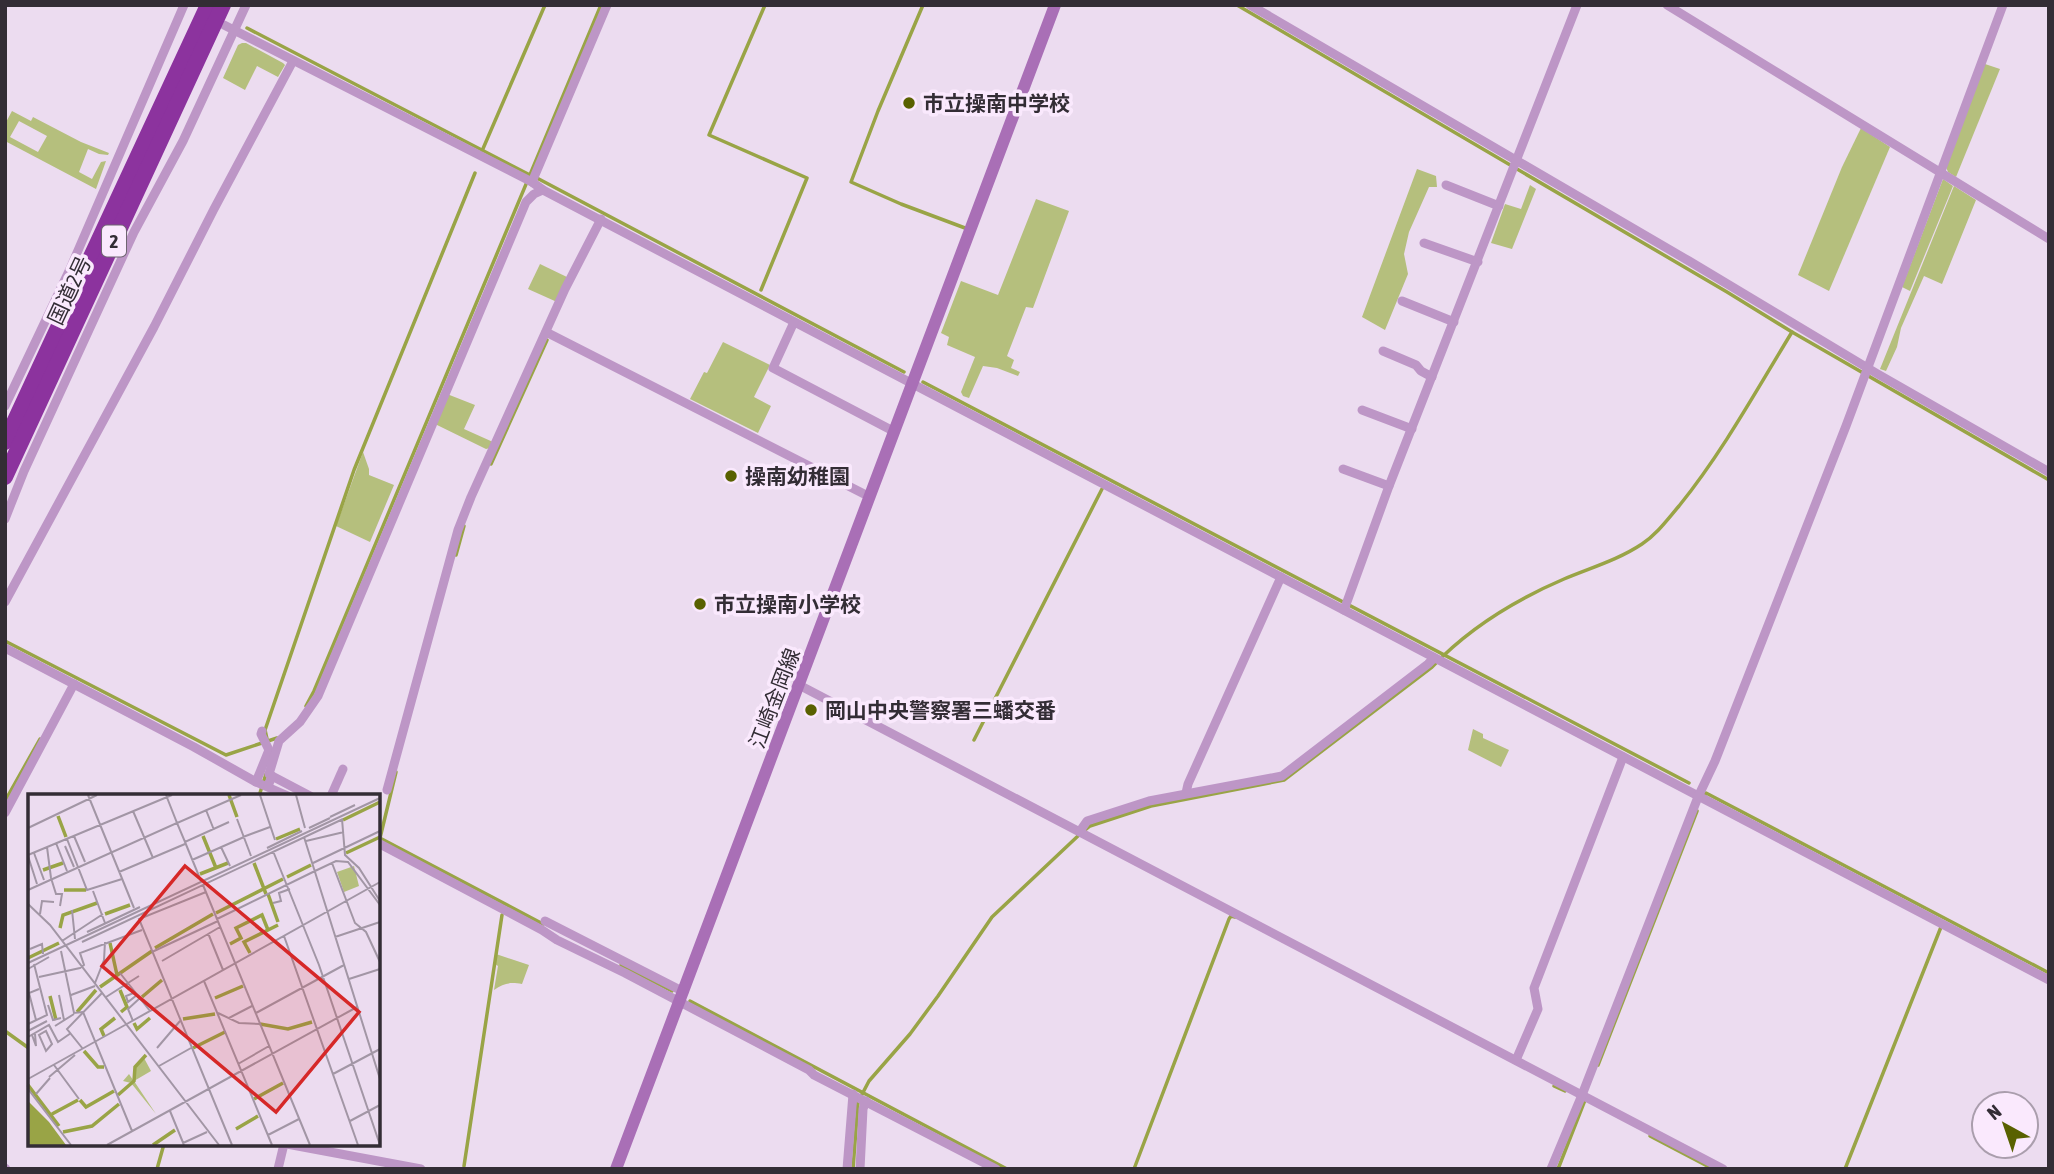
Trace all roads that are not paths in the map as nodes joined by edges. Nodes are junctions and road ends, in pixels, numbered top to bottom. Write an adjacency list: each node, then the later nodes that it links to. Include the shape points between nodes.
1 (184, 5): 10 (street); 31 (street, via 70,269)
2 (223, 5): 38 (highway, 国道2号 / 2)
3 (246, 5): 12 (street)
4 (607, 5): 16 (street)
5 (1055, 5): 30 (main road, 江崎金岡線)
6 (1250, 5): 14 (street)
7 (1577, 5): 14 (street)
8 (1667, 5): 15 (street)
9 (2003, 5): 15 (street)
10 (201, 8): 35 (highway, 国道2号 / 2)
11 (224, 25): 12 (street)
12 (234, 31): 13 (street); 41 (street, via 128,244)
13 (293, 61): 16 (street); 43 (street)
14 (1515, 166): 18 (street); 28 (street)
15 (1940, 173): 20 (street); 28 (street)
16 (534, 182): 19 (street); 52 (street, via 534,194 526,202 318,696 279,741)
17 (1446, 185): 18 (street)
18 (1500, 206): 22 (street)
19 (601, 219): 25 (street); 26 (street)
20 (2049, 239)
21 (1424, 243): 22 (street)
22 (1478, 262): 24 (street)
23 (1402, 301): 24 (street)
24 (1454, 321): 29 (street)
25 (794, 322): 30 (street); 34 (street, via 773,368)
26 (546, 332): 40 (street); 53 (street, via 458,530)
27 (1383, 351): 29 (street)
28 (1866, 371): 37 (street); 58 (street)
29 (1432, 377): 33 (street)
30 (913, 385): 34 (main road, 江崎金岡線); 42 (street)
31 (5, 406)
32 (1362, 410): 33 (street)
33 (1412, 429): 39 (street)
34 (895, 432): 40 (main road, 江崎金岡線)
35 (5, 442)
36 (1343, 469): 39 (street)
37 (2049, 472)
38 (5, 477)
39 (1389, 486): 44 (street)
40 (870, 497): 48 (main road, 江崎金岡線)
41 (5, 519)
42 (1282, 577): 44 (street); 54 (street)
43 (5, 602)
44 (1345, 606): 46 (street)
45 (5, 648): 47 (street)
46 (1438, 659): 50 (street); 54 (street, via 1289,772)
47 (74, 684): 52 (street); 59 (street)
48 (799, 685): 60 (street); 64 (main road, 江崎金岡線)
49 (264, 738): 52 (street, via 269,750)
50 (1623, 757): 58 (street); 65 (street, via 1534,988 1538,1009)
51 (343, 769): 57 (street)
52 (266, 782): 55 (street); 56 (street)
53 (387, 790)
54 (1186, 793): 60 (street, via 1087,821)
55 (285, 794)
56 (304, 794)
57 (332, 794)
58 (1698, 797): 63 (street); 66 (street)
59 (5, 813)
60 (1082, 832): 65 (street)
61 (380, 844): 64 (street)
62 (545, 921): 64 (street)
63 (2049, 980)
64 (681, 998): 67 (street); 73 (main road, 江崎金岡線)
65 (1516, 1060): 66 (street)
66 (1582, 1095): 77 (street); 78 (street)
67 (859, 1098): 74 (street); 75 (street, via 863,1109); 76 (street)
68 (285, 1146): 71 (street)
69 (295, 1146): 70 (street)
70 (390, 1166): 72 (street)
71 (278, 1169)
72 (418, 1169)
73 (616, 1169)
74 (847, 1169)
75 (860, 1169)
76 (996, 1169)
77 (1550, 1169)
78 (1723, 1169)

